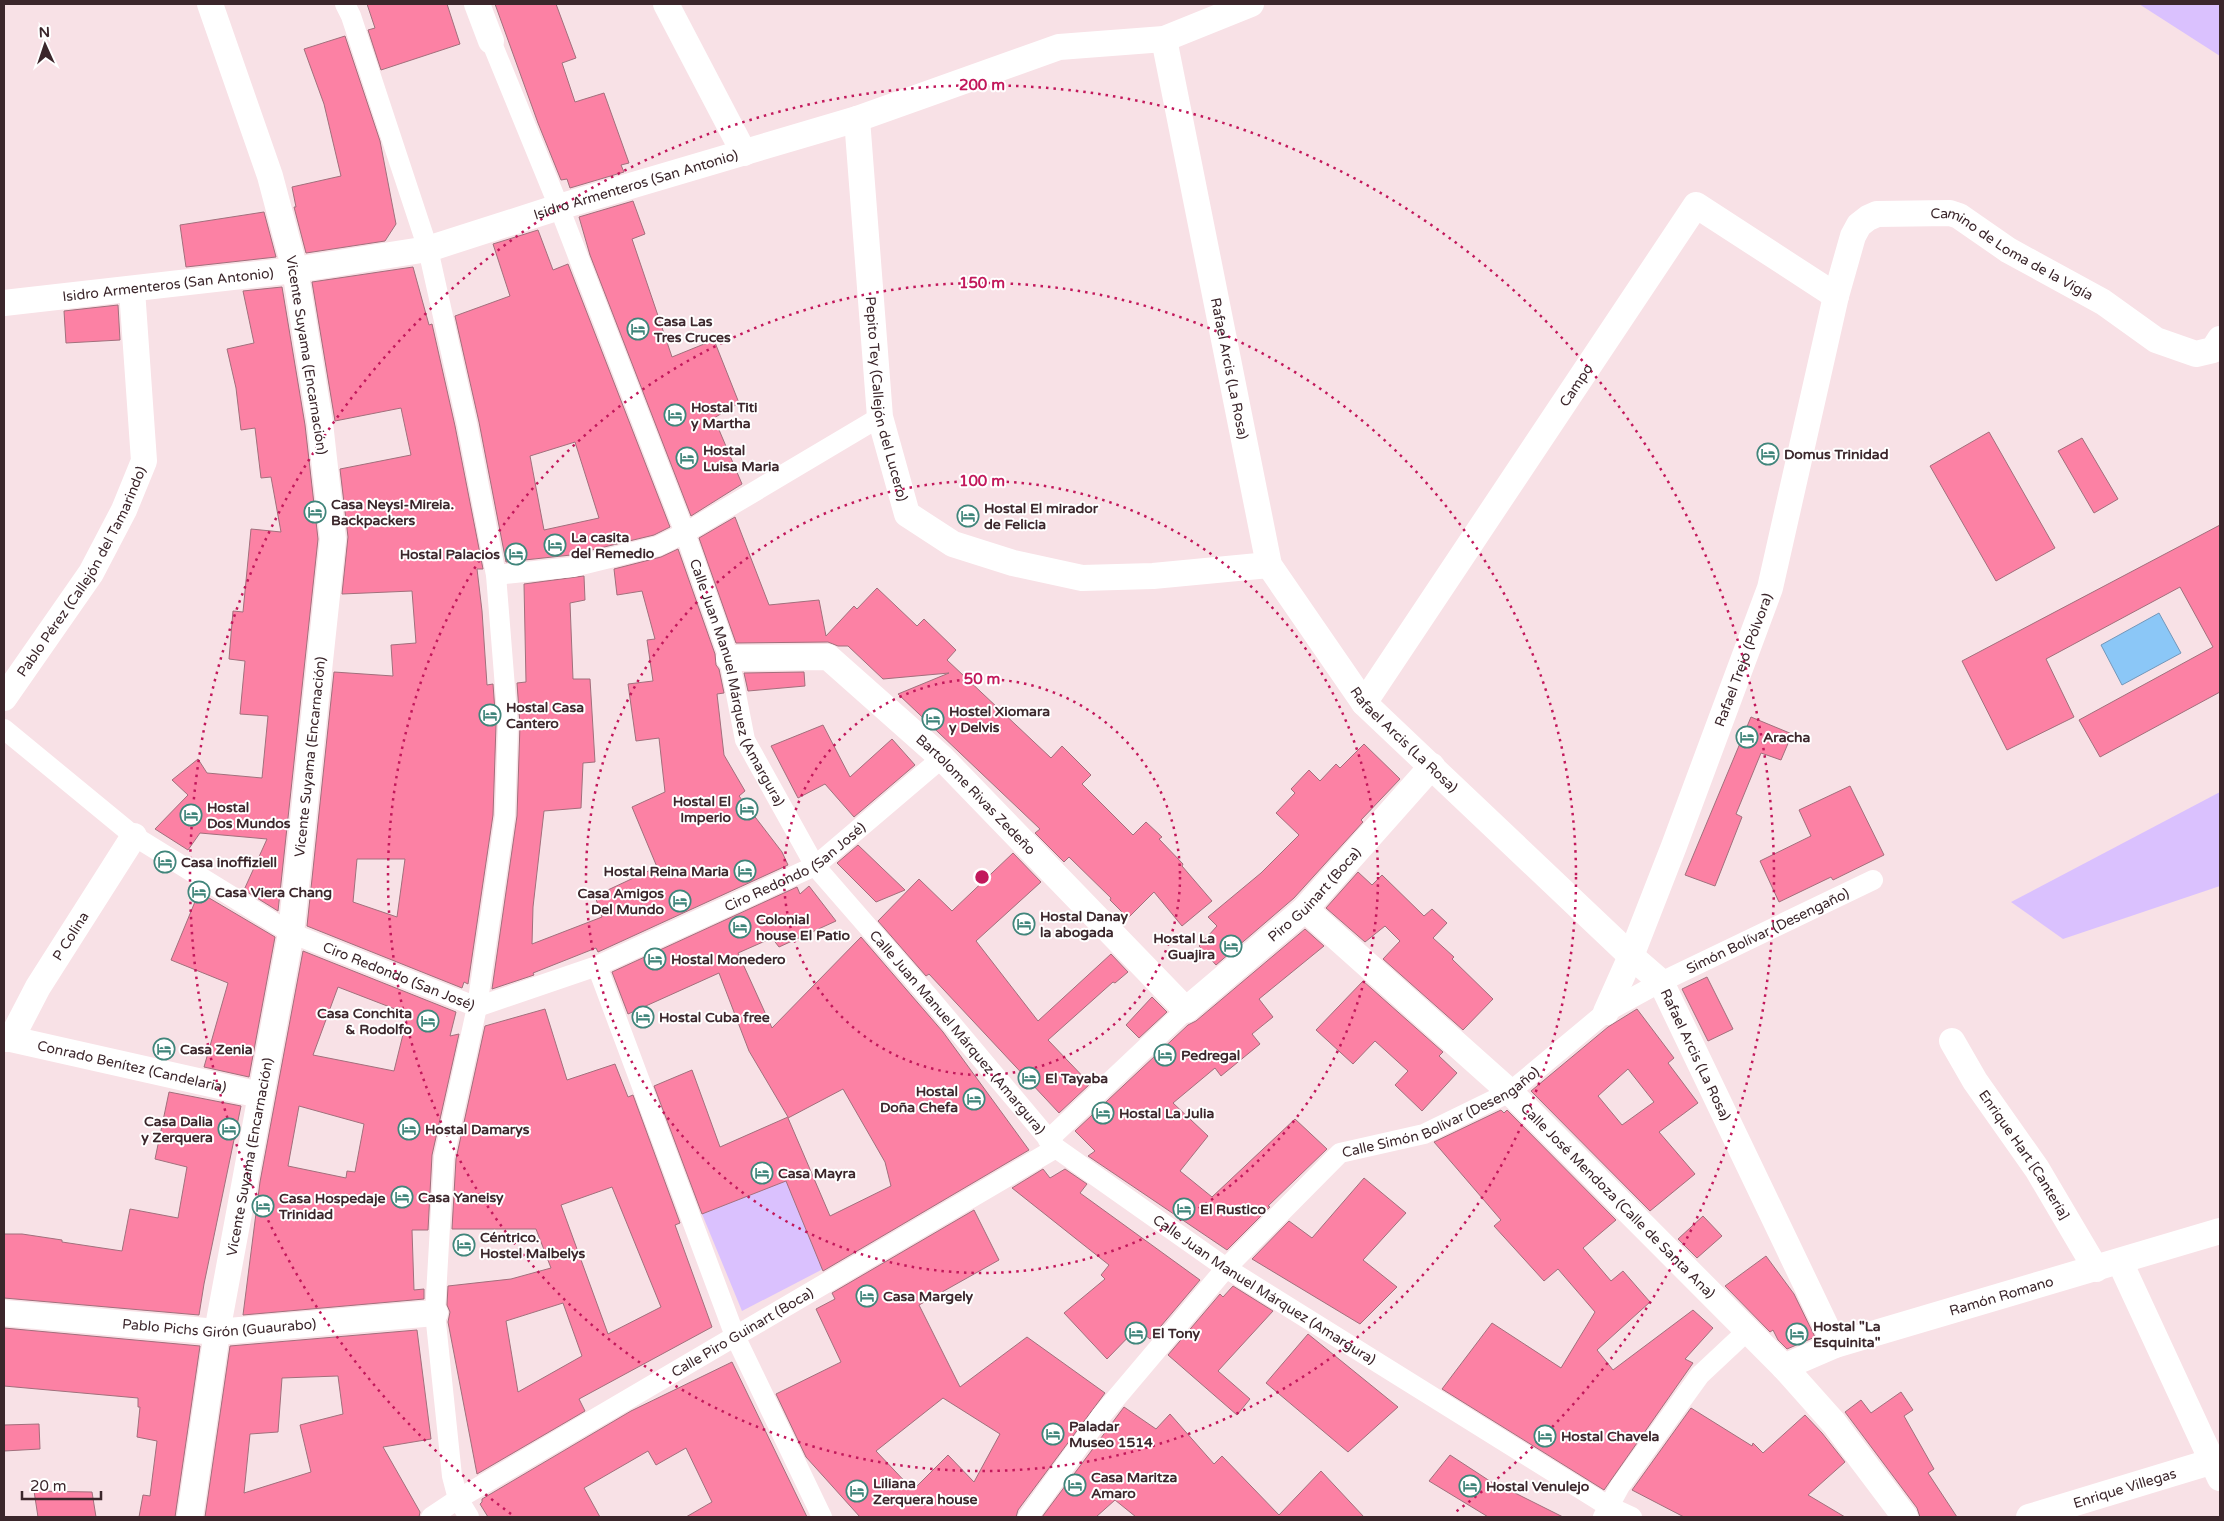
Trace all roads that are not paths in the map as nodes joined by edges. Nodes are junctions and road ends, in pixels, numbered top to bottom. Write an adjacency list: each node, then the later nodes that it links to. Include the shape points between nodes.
1 (210, 4): 12 (street, Vicente Suyama (Encarnación), via 270,176)
2 (345, 4): 11 (street)
3 (477, 4): 7 (street)
4 (666, 4): 9 (street)
5 (1251, 4): 6 (street, Isidro Armenteros (San Antonio))
6 (1164, 39): 8 (street, Isidro Armenteros (San Antonio), via 1059,47); 19 (street, Rafael Arcis (La Rosa))
7 (491, 42): 10 (street, Calle Juan Manuel Márquez (Amargura))
8 (858, 119): 9 (street, Isidro Armenteros (San Antonio)); 17 (street, Pepito Tey (Callejón del Lucero))
9 (744, 153): 10 (street, Isidro Armenteros (San Antonio))
10 (559, 207): 11 (street, Isidro Armenteros (San Antonio)); 18 (street, Calle Juan Manuel Márquez (Amargura))
11 (428, 249): 12 (street, Isidro Armenteros (San Antonio)); 20 (street)
12 (295, 270): 13 (street, Isidro Armenteros (San Antonio)); 31 (street, Vicente Suyama (Encarnación), via 320,423 333,539)
13 (132, 290): 15 (street, Isidro Armenteros (San Antonio)); 22 (street, Pablo Pérez (Callejón del Tamarindo), via 144,461 124,510 91,573)
14 (1836, 296): 16 (street, Camino de Loma de la Vigía, via 1853,236 1868,218 1877,214 1950,212 2008,250 2103,302 2156,340 2196,354 2213,350); 23 (street, Campo, via 1696,205); 32 (street, Rafael Trejo (Pólvora), via 1770,588)
15 (4, 303)
16 (2220, 340)
17 (880, 417): 18 (street); 19 (street, Pepito Tey (Callejón del Lucero), via 907,514 953,544 1013,563 1082,578 1153,576)
18 (685, 533): 20 (street, via 658,546 573,566); 21 (street, Calle Juan Manuel Márquez (Amargura))
19 (1269, 565): 23 (street, Rafael Arcis (La Rosa))
20 (496, 575): 35 (street, via 508,724 505,816)
21 (729, 658): 25 (street, Bartolome Rivas Zedeño, via 828,657); 28 (street, Calle Juan Manuel Márquez (Amargura), via 745,740)
22 (4, 698)
23 (1364, 703): 26 (street, Rafael Arcis (La Rosa))
24 (4, 729): 27 (street, Ciro Redondo (San José))
25 (942, 758): 28 (street, Ciro Redondo (San José)); 36 (street, Bartolome Rivas Zedeño)
26 (1432, 766): 30 (street, Piro Guinart (Boca)); 32 (street, Rafael Arcis (La Rosa))
27 (134, 836): 31 (street, Ciro Redondo (San José)); 38 (street, P Colina)
28 (816, 866): 33 (street, Ciro Redondo (San José)); 42 (street, Calle Juan Manuel Márquez (Amargura))
29 (1873, 880): 34 (street, Simón Bolívar (Desengaño))
30 (1305, 909): 36 (street, Piro Guinart (Boca)); 40 (street, Calle José Mendoza (Calle de Santa Ana))
31 (291, 932): 35 (street, Ciro Redondo (San José)); 41 (street, Vicente Suyama (Encarnación))
32 (1631, 956): 34 (street, Rafael Arcis (La Rosa)); 37 (street, Rafael Trejo (Pólvora))
33 (597, 966): 35 (street, Ciro Redondo (San José)); 50 (street)
34 (1661, 982): 37 (street, Calle Simón Bolívar (Desengaño)); 51 (street, Rafael Arcis (La Rosa))
35 (477, 1008): 47 (street, via 444,1157)
36 (1186, 1010): 42 (street, Calle Piro Guinart (Boca))
37 (1606, 1012): 40 (street, Calle Simón Bolívar (Desengaño))
38 (7, 1039): 41 (street, Conrado Benítez (Candelaria))
39 (1952, 1041): 44 (street, Enrique Hart [Cantería], via 1975,1081)
40 (1510, 1092): 45 (street, Calle Simón Bolívar (Desengaño), via 1424,1134 1340,1153); 48 (street, Calle José Mendoza (Calle de Santa Ana))
41 (260, 1095): 49 (street, Vicente Suyama (Encarnación))
42 (1052, 1144): 45 (street, Calle Juan Manuel Márquez (Amargura)); 50 (street, Calle Piro Guinart (Boca))
43 (2220, 1231): 44 (street, Ramón Romano)
44 (2108, 1266): 51 (street, Ramón Romano); 53 (street, Enrique Hart [Cantería])
45 (1226, 1268): 55 (street, Calle Juan Manuel Márquez (Amargura)); 60 (street, Calle Simón Bolívar (Desengaño), via 1101,1416)
46 (4, 1313): 49 (street, Pablo Pichs Girón (Guaurabo))
47 (435, 1314): 49 (street, Pablo Pichs Girón (Guaurabo)); 54 (street, via 452,1476)
48 (1747, 1331): 52 (street, Calle José Mendoza (Calle de Santa Ana)); 55 (street, via 1700,1375)
49 (217, 1332): 56 (street, Vicente Suyama (Encarnación))
50 (735, 1336): 54 (street, Calle Piro Guinart (Boca)); 59 (street)
51 (1836, 1345): 52 (street, Ramón Romano)
52 (1784, 1367): 62 (street, Calle José Mendoza (Calle de Santa Ana), via 1834,1423)
53 (2217, 1466): 63 (street, Enrique Villegas)
54 (458, 1499): 57 (street, Calle Piro Guinart (Boca)); 58 (street)
55 (1605, 1512): 61 (street, Calle Juan Manuel Márquez (Amargura))
56 (190, 1517)
57 (431, 1517)
58 (469, 1517)
59 (822, 1517)
60 (1028, 1517)
61 (1632, 1517)
62 (1905, 1517)
63 (2030, 1517)

